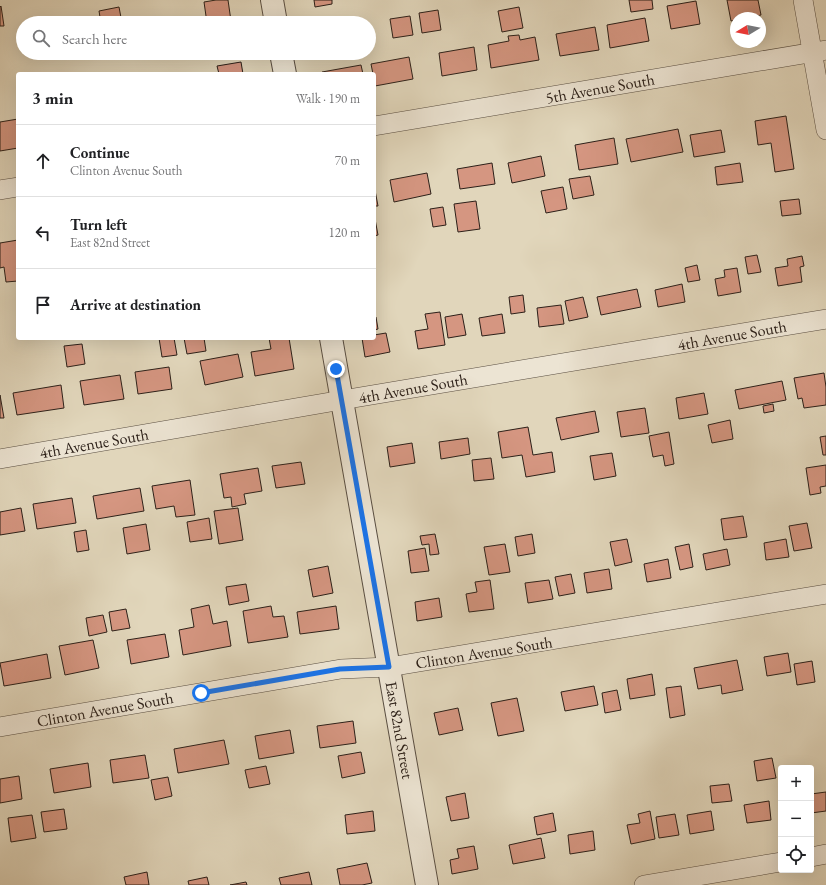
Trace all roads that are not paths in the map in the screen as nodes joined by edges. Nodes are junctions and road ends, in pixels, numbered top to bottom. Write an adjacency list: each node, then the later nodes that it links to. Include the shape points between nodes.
1 (272, 0): 3 (street)
2 (803, 0): 4 (street)
3 (275, 16)
4 (819, 51): 7 (street, 5th Avenue South); 8 (street)
5 (282, 60): 6 (street)
6 (285, 72)
7 (376, 126)
8 (826, 130)
9 (16, 187): 10 (street)
10 (0, 190)
11 (826, 319): 13 (street, 4th Avenue South)
12 (331, 340): 13 (street, East 82nd Street)
13 (342, 400): 14 (street, 4th Avenue South); 16 (street, East 82nd Street)
14 (0, 459)
15 (826, 594): 16 (street, Clinton Avenue South)
16 (389, 667): 17 (street, Clinton Avenue South, via 340,669); 21 (street, East 82nd Street)
17 (0, 727)
18 (826, 854): 19 (street)
19 (814, 856)
20 (778, 863): 22 (street)
21 (427, 885)
22 (644, 885)

